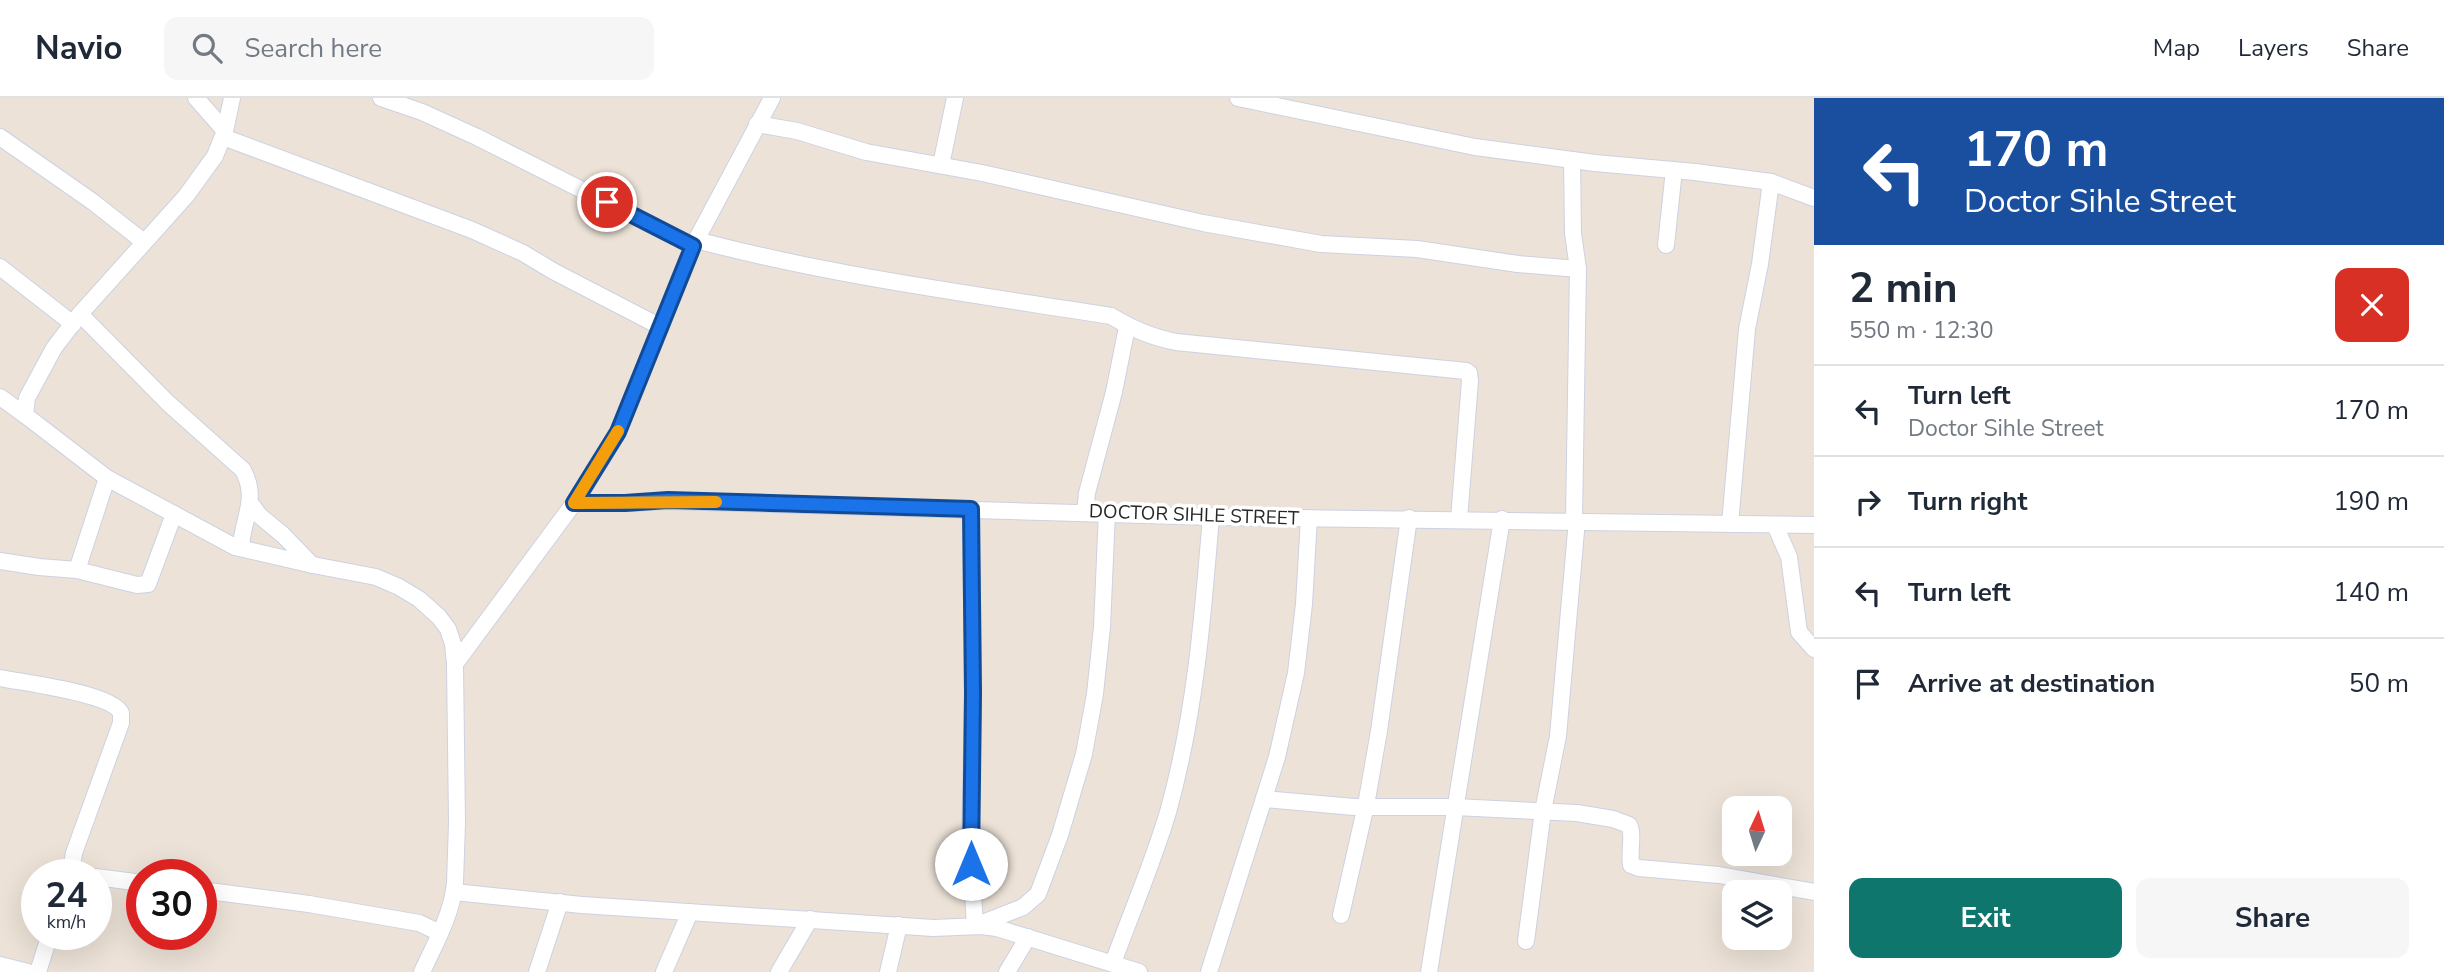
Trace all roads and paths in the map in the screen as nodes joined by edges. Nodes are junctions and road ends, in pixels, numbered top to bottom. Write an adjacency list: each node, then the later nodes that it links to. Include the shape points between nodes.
1 (196, 98): 8 (street)
2 (232, 98): 8 (street)
3 (381, 98): 16 (street, via 477,137)
4 (772, 98): 7 (street)
5 (955, 98): 11 (street)
6 (1238, 98): 10 (street, via 1475,147)
7 (757, 124): 11 (street, via 866,152); 16 (street)
8 (224, 134): 15 (street, via 215,156 186,196); 21 (street, via 472,230)
9 (0, 137): 15 (street)
10 (1572, 160): 12 (street); 19 (street)
11 (941, 165): 19 (street, via 1321,244 1417,249)
12 (1674, 170): 13 (street); 17 (street)
13 (1771, 182): 14 (street); 38 (street, via 1747,329)
14 (1814, 198)
15 (144, 242): 20 (street)
16 (695, 243): 21 (street); 22 (street, via 999,300 1111,316)
17 (1666, 245)
18 (0, 267): 20 (street)
19 (1578, 269): 37 (street)
20 (77, 319): 24 (street, via 34,384); 26 (street, via 237,463 249,482)
21 (661, 327): 27 (street, via 618,432)
22 (1127, 327): 29 (street); 35 (street, via 1176,342 1466,371 1470,381)
23 (0, 397): 24 (street)
24 (24, 415): 25 (street)
25 (107, 478): 31 (street); 44 (street)
26 (250, 503): 41 (street); 43 (street)
27 (574, 503): 28 (street, DOCTOR SIHLE STREET, via 668,500); 46 (street)
28 (971, 509): 29 (street, DOCTOR SIHLE STREET); 61 (street, via 970,847)
29 (1085, 512): 30 (street, DOCTOR SIHLE STREET)
30 (1107, 512): 32 (street, DOCTOR SIHLE STREET); 61 (street, via 1095,694 1084,754 1056,847 1032,900)
31 (174, 514): 41 (street); 44 (street, via 148,584)
32 (1211, 516): 33 (street, DOCTOR SIHLE STREET); 66 (street, via 1198,663 1182,754 1167,815)
33 (1309, 518): 34 (street, DOCTOR SIHLE STREET); 48 (street, via 1296,673)
34 (1409, 518): 35 (street, DOCTOR SIHLE STREET); 49 (street)
35 (1459, 519): 36 (street, DOCTOR SIHLE STREET)
36 (1502, 519): 37 (street, DOCTOR SIHLE STREET); 50 (street)
37 (1575, 520): 38 (street, DOCTOR SIHLE STREET); 51 (street, via 1559,728)
38 (1730, 524): 39 (street, DOCTOR SIHLE STREET)
39 (1775, 525): 40 (street, DOCTOR SIHLE STREET); 45 (street, via 1788,557 1799,632)
40 (1814, 525)
41 (241, 548): 43 (street)
42 (0, 561): 44 (street)
43 (313, 565): 46 (street, via 376,577 419,599 448,629)
44 (77, 570)
45 (1814, 649)
46 (455, 664): 54 (street)
47 (0, 678): 52 (street, via 112,702 121,713 80,830)
48 (1264, 799): 49 (street); 77 (street)
49 (1366, 807): 50 (street); 58 (street)
50 (1455, 807): 51 (street); 78 (street)
51 (1543, 811): 55 (street, via 1597,816 1629,825 1632,865 1639,869); 64 (street)
52 (77, 859)
53 (217, 892): 62 (street, via 406,920)
54 (454, 892): 56 (street); 62 (street)
55 (1814, 892)
56 (560, 902): 57 (street); 71 (street)
57 (690, 912): 59 (street); 72 (street)
58 (1341, 915)
59 (810, 919): 60 (street); 73 (street)
60 (899, 925): 61 (street); 74 (street)
61 (975, 926): 63 (street)
62 (440, 933): 70 (street)
63 (1028, 937): 66 (street); 75 (street)
64 (1526, 942)
65 (45, 950): 69 (street)
66 (1114, 963): 76 (street)
67 (0, 965): 68 (street)
68 (28, 972)
69 (38, 972)
70 (422, 972)
71 (537, 972)
72 (664, 972)
73 (779, 972)
74 (888, 972)
75 (1007, 972)
76 (1139, 972)
77 (1209, 972)
78 (1429, 972)

